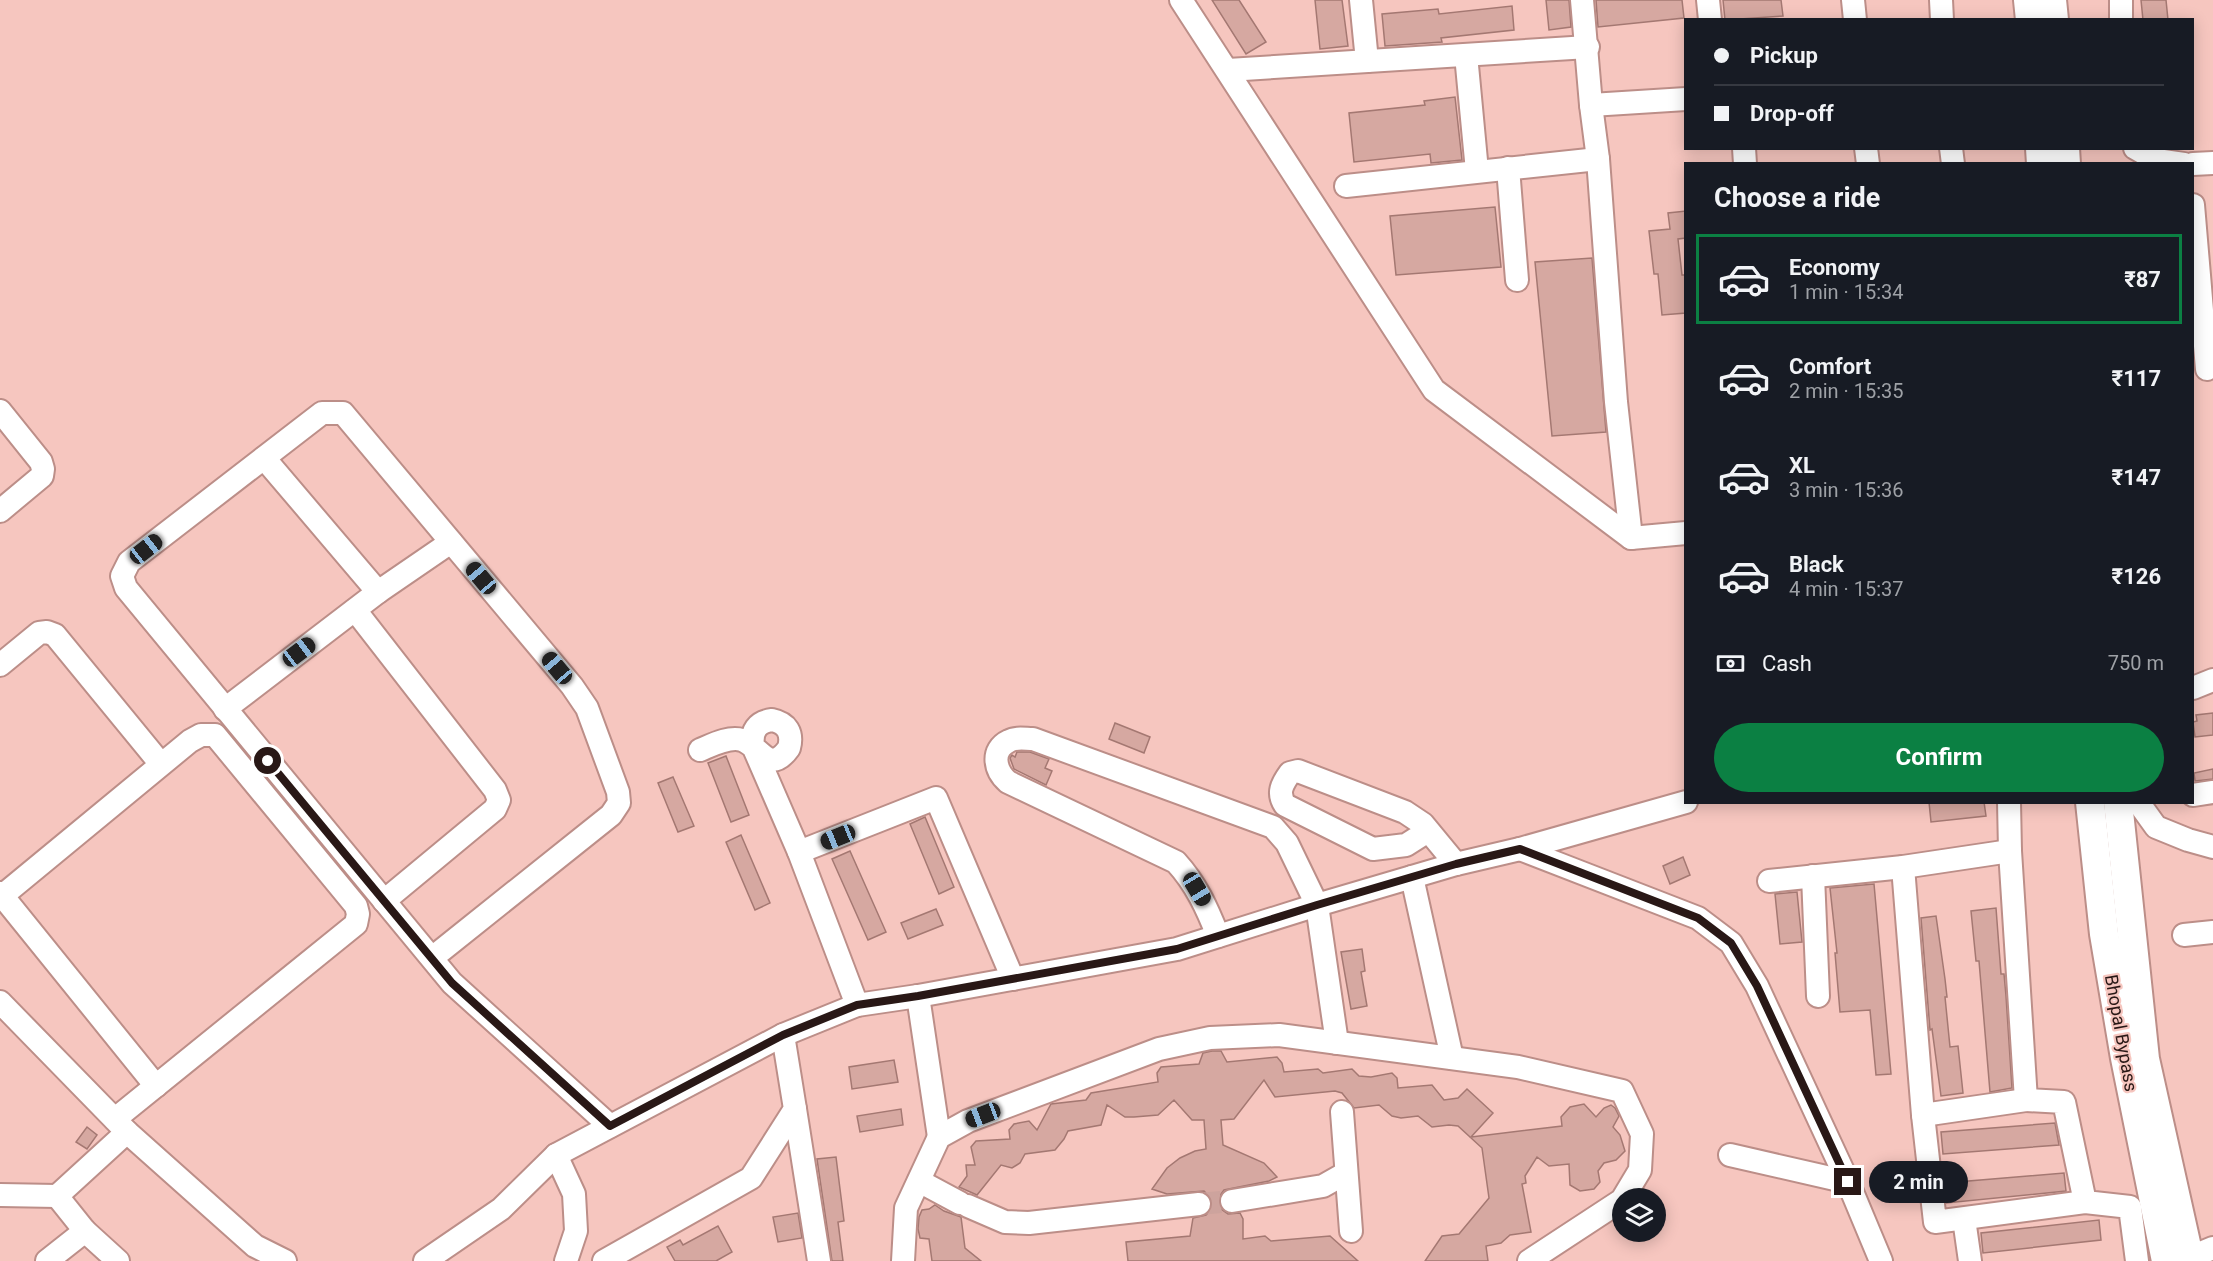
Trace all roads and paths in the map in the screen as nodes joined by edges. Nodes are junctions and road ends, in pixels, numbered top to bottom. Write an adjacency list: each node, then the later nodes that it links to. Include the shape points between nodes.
1 (1181, 0): 19 (street)
2 (1361, 0): 18 (street)
3 (1582, 0): 16 (street)
4 (1708, 0): 10 (street)
5 (1853, 0): 11 (street)
6 (1941, 0): 12 (street)
7 (2028, 0): 13 (main road)
8 (2052, 0): 14 (main road)
9 (2121, 0): 15 (street)
10 (1710, 18)
11 (1855, 18)
12 (1942, 18)
13 (2030, 18)
14 (2054, 18)
15 (2121, 18)
16 (1587, 47): 17 (street); 21 (street)
17 (1466, 55): 18 (street); 28 (street)
18 (1366, 61): 19 (street)
19 (1228, 70): 37 (street, via 1434,390)
20 (1684, 99): 21 (street)
21 (1591, 105): 23 (street)
22 (2138, 150): 24 (street, via 2156,160)
23 (1598, 159): 27 (street); 37 (street, via 1616,402)
24 (2170, 162)
25 (2213, 163): 26 (street)
26 (2194, 164)
27 (1508, 168): 28 (street); 31 (street)
28 (1477, 171): 29 (street)
29 (1346, 186)
30 (2194, 220): 32 (street)
31 (1517, 280)
32 (2204, 369)
33 (0, 411): 35 (street, via 43,470 42,476)
34 (264, 458): 38 (street, via 322,413 343,413); 39 (street); 44 (street, via 129,562 122,576 126,588)
35 (0, 511)
36 (1684, 533): 37 (street)
37 (1631, 538)
38 (451, 542): 39 (street); 70 (street, via 587,708 619,803 611,815)
39 (378, 592): 40 (street)
40 (355, 610): 44 (street); 65 (street, via 495,789 499,800 495,808)
41 (0, 665): 46 (street, via 39,633 55,635)
42 (2213, 680): 43 (street)
43 (2194, 688)
44 (225, 709): 65 (street)
45 (700, 750): 58 (street, via 736,739 753,746)
46 (160, 764): 64 (street); 79 (street, via 201,735 215,735 356,906 358,914 356,924)
47 (2213, 792): 48 (street)
48 (2194, 795)
49 (1684, 803): 56 (street)
50 (2008, 804): 57 (street)
51 (2090, 804): 100 (main road, Bhopal Bypass, via 2104,934 2125,1058)
52 (2118, 804): 100 (main road, Bhopal Bypass, via 2145,1059)
53 (2139, 804): 55 (street, via 2156,827)
54 (1428, 831): 54 (street, via 1405,812 1298,771 1290,773 1281,789 1280,798 1285,805 1373,849 1406,845); 59 (street)
55 (2213, 847)
56 (1520, 849): 59 (street); 91 (street, via 1698,918 1731,943 1757,986)
57 (2010, 851): 60 (street); 80 (street)
58 (799, 852): 71 (street, via 936,798); 75 (street)
59 (1456, 864): 62 (street)
60 (1903, 867): 61 (street); 83 (street)
61 (1813, 876): 63 (street); 73 (street)
62 (1412, 877): 66 (street); 78 (street)
63 (1769, 881)
64 (1, 895): 79 (street)
65 (384, 901): 70 (street)
66 (1317, 905): 69 (street); 69 (street, via 1287,843 1273,827 1033,739 1006,742 998,751 999,775 1008,782 1176,862 1204,901); 77 (street)
67 (2213, 932): 68 (street)
68 (2184, 935)
69 (1218, 936): 71 (street, via 1177,949)
70 (432, 958): 85 (street, via 452,983)
71 (1013, 979): 72 (street)
72 (918, 996): 75 (street); 86 (street)
73 (1818, 996)
74 (0, 1002): 84 (street)
75 (857, 1005): 76 (street)
76 (783, 1035): 81 (street); 85 (street)
77 (1337, 1043): 78 (street); 86 (street, via 1279,1035 1210,1038 1159,1048 968,1121)
78 (1452, 1058): 109 (street, via 1518,1067 1622,1091 1642,1134 1640,1170 1622,1200)
79 (156, 1086): 84 (street)
80 (2026, 1100): 83 (street); 95 (street, via 2064,1102)
81 (795, 1109): 106 (street, via 751,1178); 107 (street)
82 (1341, 1112): 89 (street)
83 (1923, 1115): 97 (street, via 1935,1222)
84 (121, 1125): 93 (street); 103 (street, via 255,1246)
85 (610, 1126): 87 (street)
86 (939, 1137): 90 (street)
87 (556, 1155): 104 (street, via 501,1209); 105 (street, via 574,1194 576,1232)
88 (1730, 1155): 91 (street)
89 (1346, 1173): 94 (street, via 1323,1186); 99 (street)
90 (919, 1181): 96 (street, via 1005,1222); 108 (street, via 906,1208)
91 (1848, 1182): 110 (street)
92 (0, 1195): 93 (street)
93 (57, 1196): 98 (street)
94 (1232, 1201)
95 (2085, 1202): 97 (street); 112 (street, via 2130,1207)
96 (1198, 1204)
97 (1964, 1219): 111 (street)
98 (85, 1231): 101 (street); 102 (street)
99 (1351, 1231)
100 (2189, 1257)
101 (47, 1261)
102 (118, 1261)
103 (285, 1261)
104 (425, 1261)
105 (566, 1261)
106 (604, 1261)
107 (819, 1261)
108 (903, 1261)
109 (1529, 1261)
110 (1881, 1261)
111 (1970, 1261)
112 (2138, 1261)

